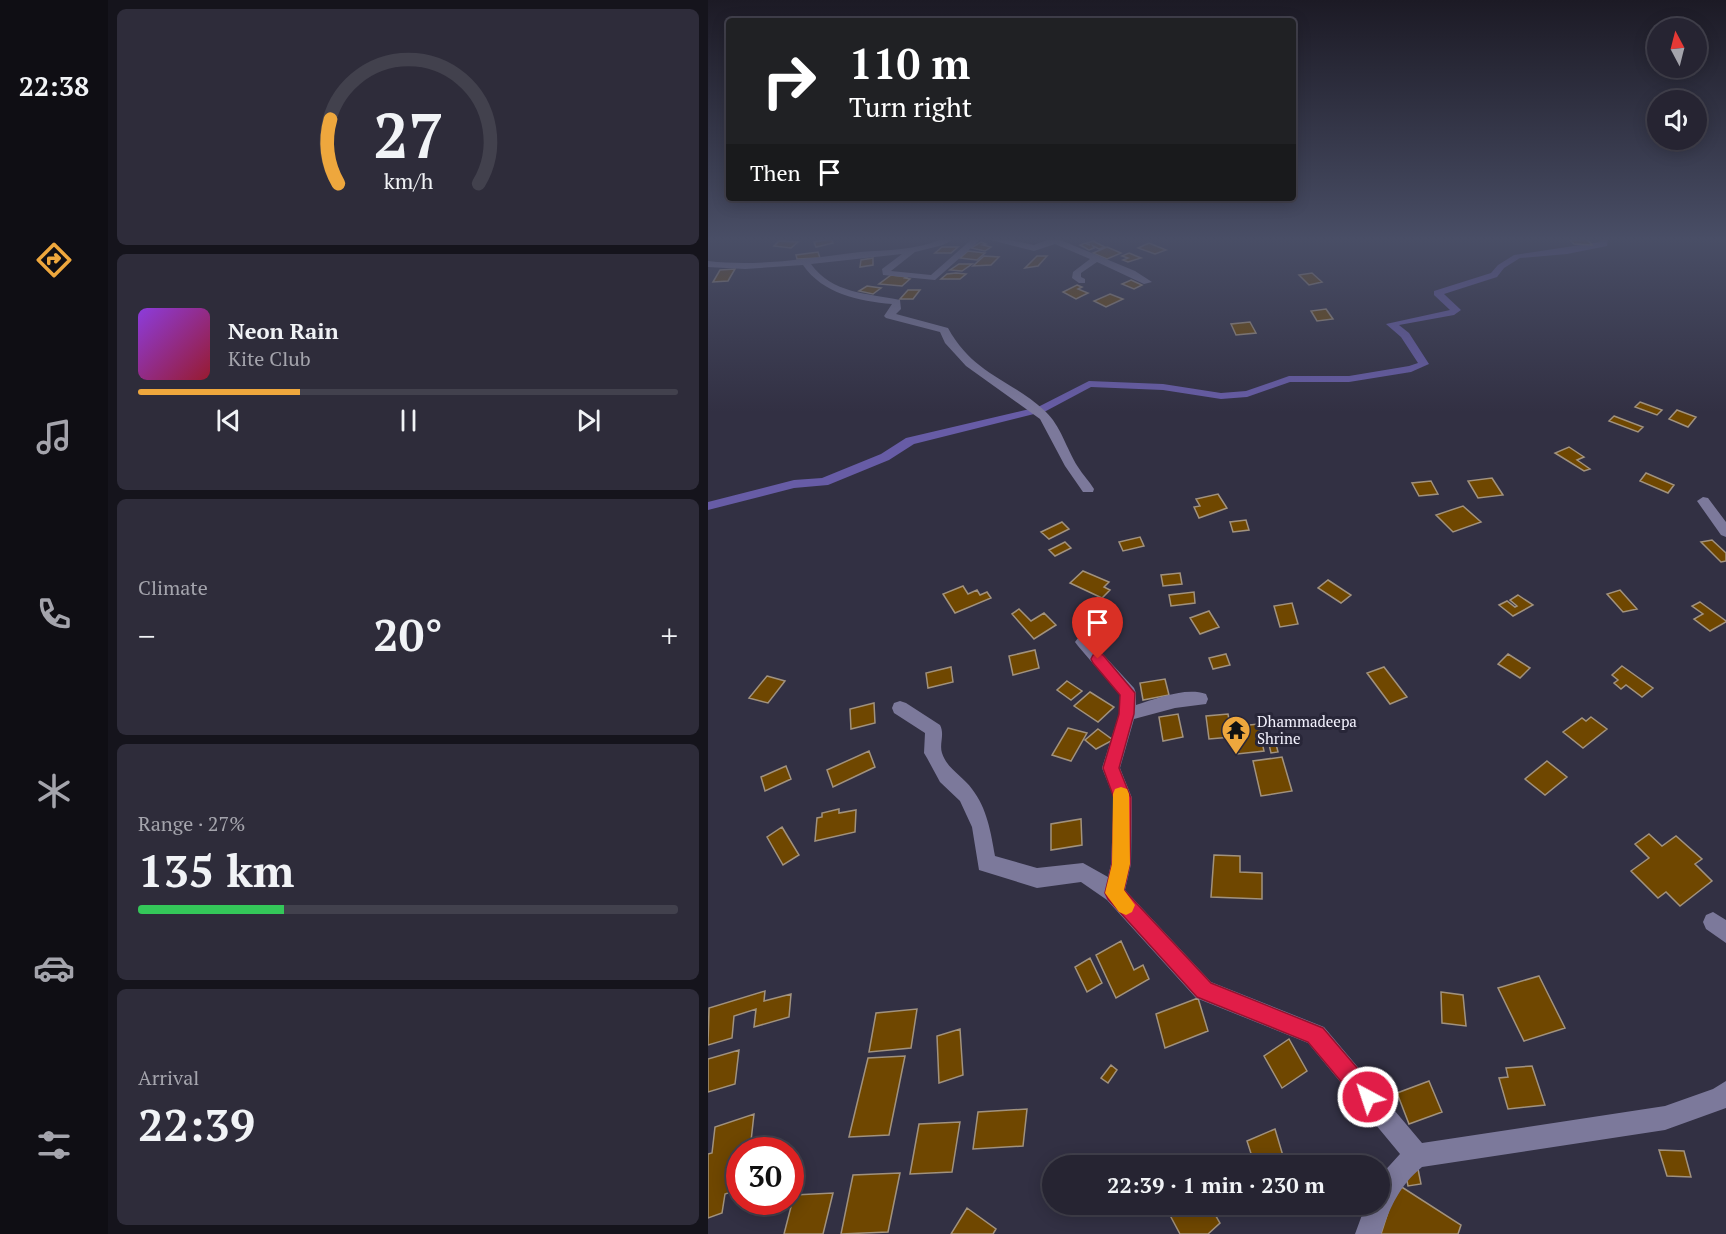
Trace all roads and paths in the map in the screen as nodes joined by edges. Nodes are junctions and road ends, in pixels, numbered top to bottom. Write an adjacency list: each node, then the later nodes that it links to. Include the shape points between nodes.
1 (859, 297): 2 (street, via 897,302 889,316 944,330 945,339 954,348 998,385 1038,410)
2 (1088, 489)
3 (1703, 501): 4 (street)
4 (1726, 532)
5 (1083, 642): 8 (street, via 1128,693)
6 (1200, 699): 8 (street, via 1174,701)
7 (900, 708): 9 (street, via 934,730 933,753 946,776 966,795 981,827 986,863 1036,878 1083,872)
8 (1127, 714): 9 (street, via 1111,768 1123,798 1121,864)
9 (1114, 893): 11 (street, via 1204,990 1316,1035)
10 (1726, 1093): 11 (street, via 1665,1118)
11 (1417, 1156): 12 (street)
12 (1390, 1184)
13 (1376, 1215): 14 (street)
14 (1368, 1234)

